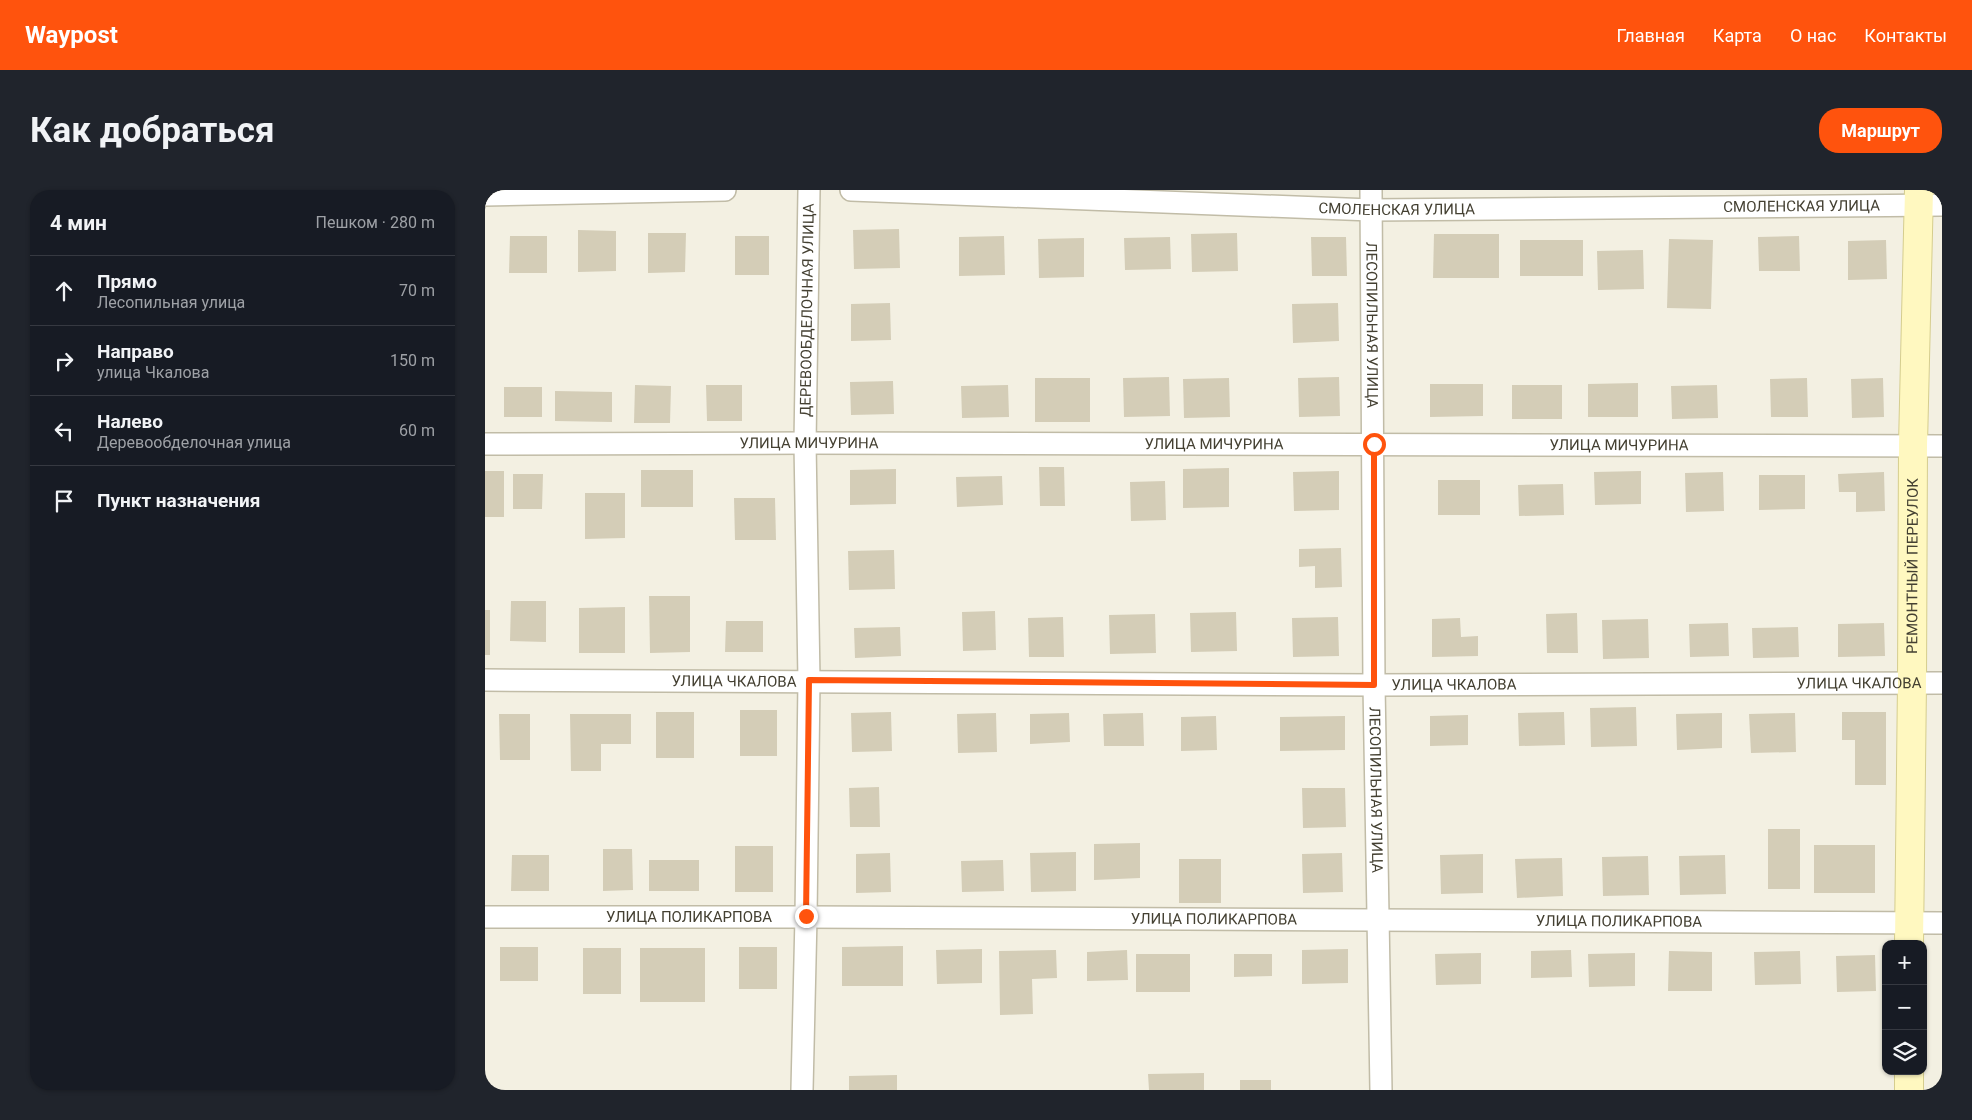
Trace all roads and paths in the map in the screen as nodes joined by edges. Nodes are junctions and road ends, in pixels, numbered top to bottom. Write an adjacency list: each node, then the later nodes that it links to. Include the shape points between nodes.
1 (725, 190): 4 (street)
2 (809, 190): 7 (street, ДЕРЕВООБДЕЛОЧНАЯ УЛИЦА)
3 (851, 190): 5 (street, СМОЛЕНСКАЯ УЛИЦА)
4 (485, 194)
5 (1371, 200): 6 (street, СМОЛЕНСКАЯ УЛИЦА); 9 (street, ЛЕСОПИЛЬНАЯ УЛИЦА)
6 (1926, 200): 10 (main road, РЕМОНТНЫЙ ПЕРЕУЛОК)
7 (805, 443): 8 (street, УЛИЦА МИЧУРИНА); 9 (street, УЛИЦА МИЧУРИНА); 13 (street, ДЕРЕВООБДЕЛОЧНАЯ УЛИЦА)
8 (485, 444)
9 (1374, 444): 10 (street, УЛИЦА МИЧУРИНА); 16 (street, ЛЕСОПИЛЬНАЯ УЛИЦА)
10 (1913, 446): 11 (street, УЛИЦА МИЧУРИНА); 14 (main road, РЕМОНТНЫЙ ПЕРЕУЛОК)
11 (1942, 446)
12 (485, 680): 13 (street, УЛИЦА ЧКАЛОВА)
13 (809, 680): 16 (street, УЛИЦА ЧКАЛОВА); 17 (street, ДЕРЕВООБДЕЛОЧНАЯ УЛИЦА)
14 (1912, 682): 15 (street, УЛИЦА ЧКАЛОВА); 16 (street, УЛИЦА ЧКАЛОВА); 21 (main road, РЕМОНТНЫЙ ПЕРЕУЛОК)
15 (1942, 683)
16 (1374, 685): 19 (street, ЛЕСОПИЛЬНАЯ УЛИЦА)
17 (806, 916): 18 (street, УЛИЦА ПОЛИКАРПОВА); 19 (street, УЛИЦА ПОЛИКАРПОВА); 23 (street, ДЕРЕВООБДЕЛОЧНАЯ УЛИЦА)
18 (485, 917)
19 (1377, 919): 21 (street, УЛИЦА ПОЛИКАРПОВА); 24 (street, ЛЕСОПИЛЬНАЯ УЛИЦА)
20 (1942, 923): 21 (street, УЛИЦА ПОЛИКАРПОВА)
21 (1909, 934)
22 (1909, 1075): 25 (main road)
23 (802, 1090)
24 (1381, 1090)
25 (1909, 1090)

